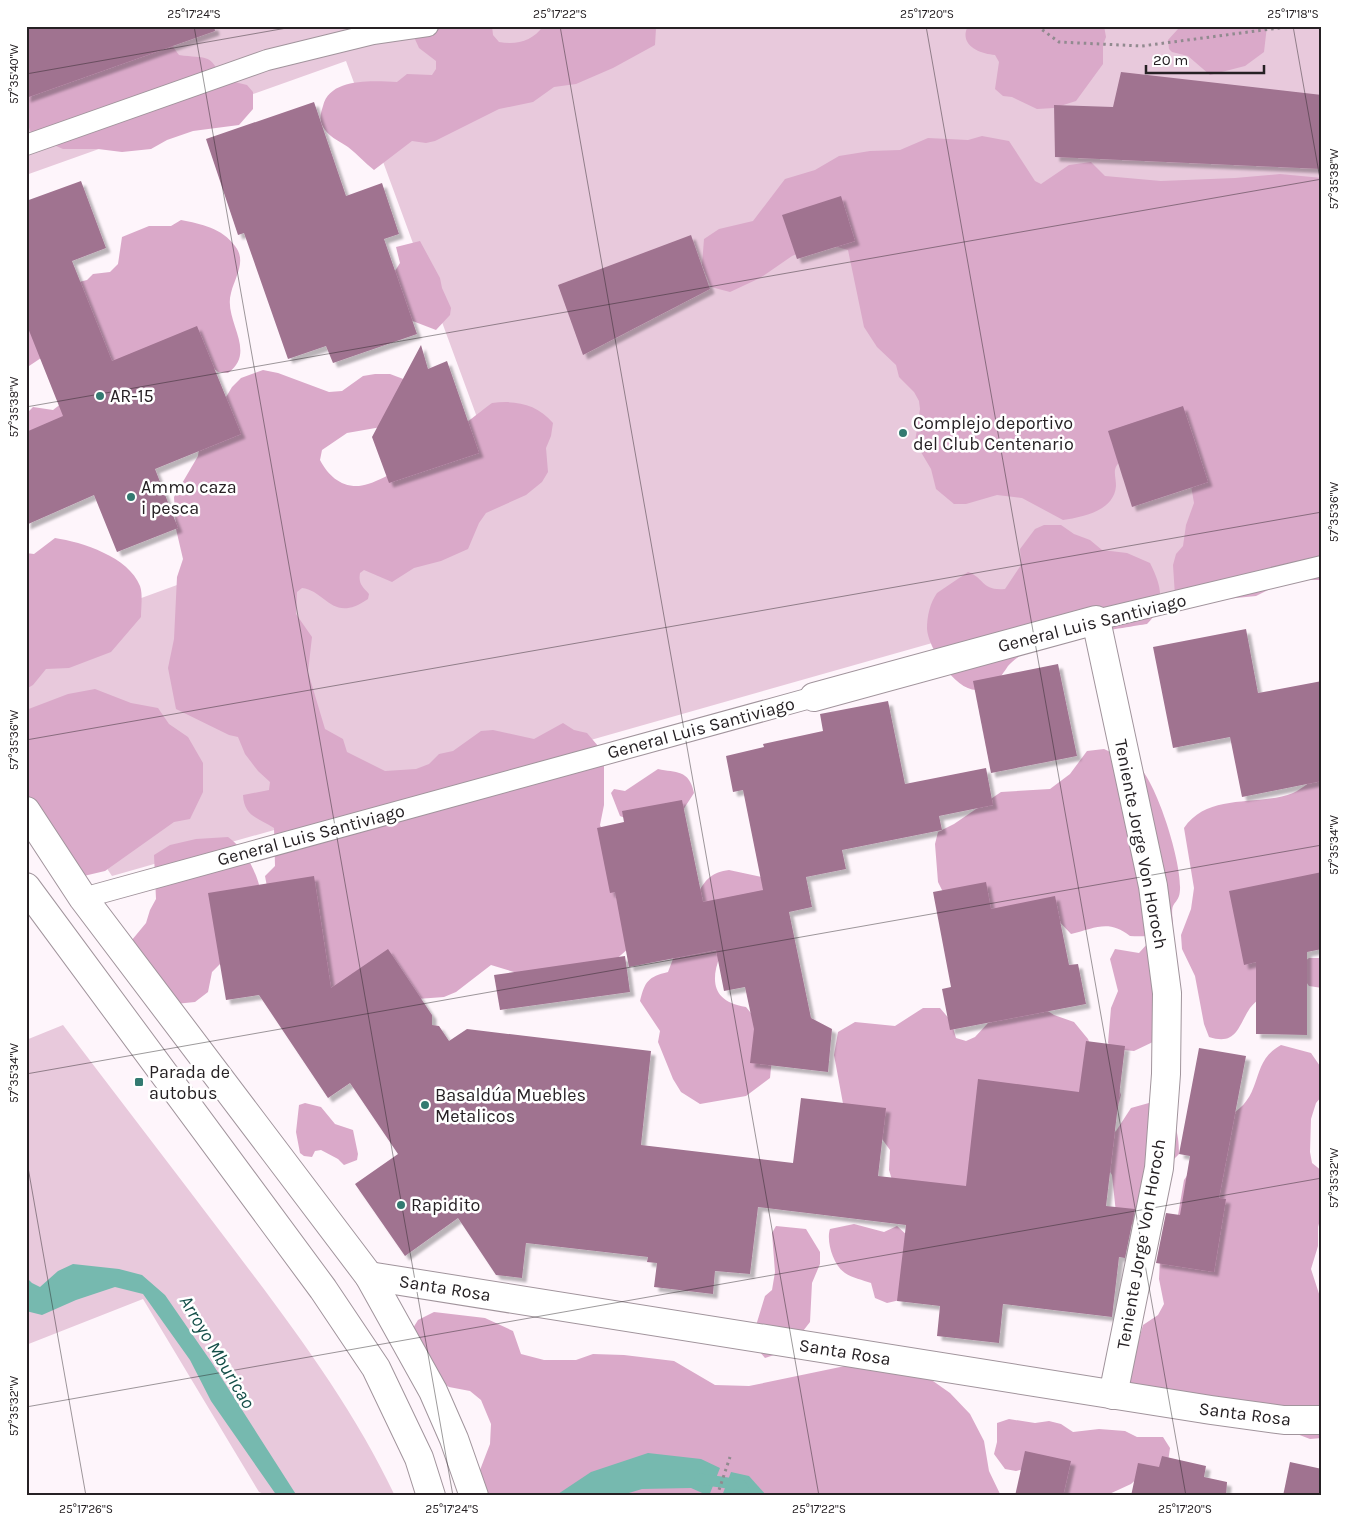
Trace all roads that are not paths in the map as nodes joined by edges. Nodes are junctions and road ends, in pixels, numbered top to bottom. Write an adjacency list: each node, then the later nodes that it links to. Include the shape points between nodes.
1 (428, 26): 2 (lane, via 373,34 267,60)
2 (26, 145)
3 (1322, 566): 4 (lane, General Luis Santiviago)
4 (1096, 620): 5 (main road, General Luis Santiviago); 10 (main road, Teniente Jorge Von Horoch, via 1152,886 1167,993 1166,1074 1159,1168)
5 (814, 697): 8 (lane, General Luis Santiviago)
6 (26, 811): 8 (main road)
7 (26, 887): 12 (main road, via 366,1352 397,1408 419,1458)
8 (83, 898): 9 (main road)
9 (369, 1276): 10 (main road, Santa Rosa); 13 (main road, via 433,1391)
10 (1113, 1395): 11 (main road, Santa Rosa, via 1284,1420)
11 (1322, 1420)
12 (431, 1496)
13 (474, 1496)

